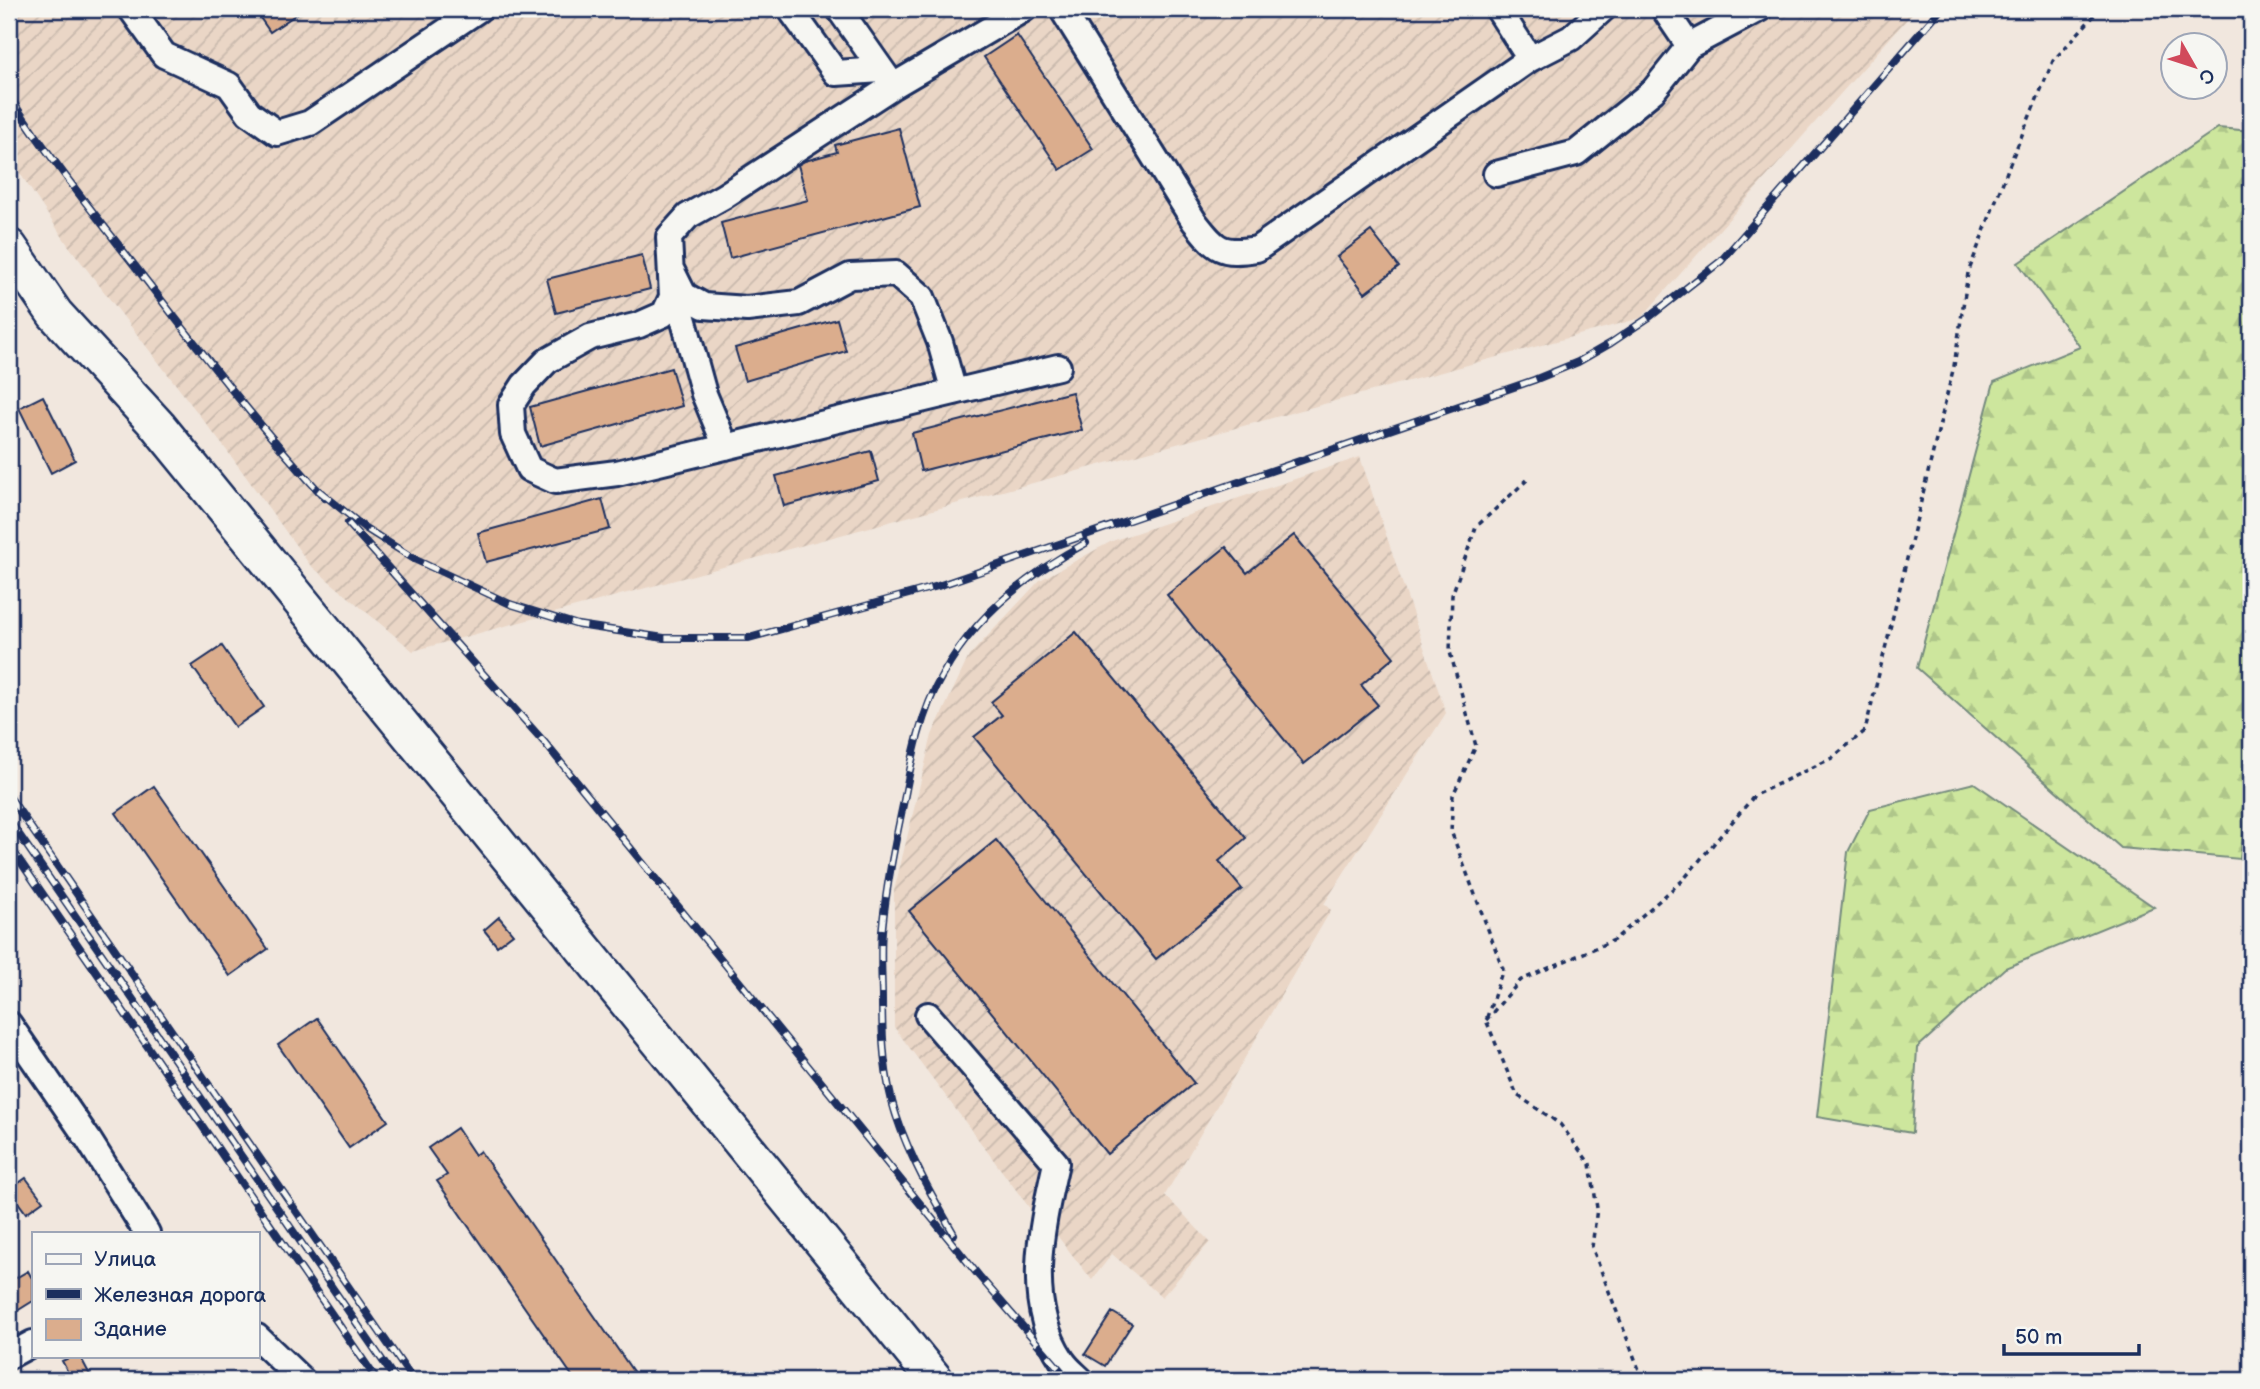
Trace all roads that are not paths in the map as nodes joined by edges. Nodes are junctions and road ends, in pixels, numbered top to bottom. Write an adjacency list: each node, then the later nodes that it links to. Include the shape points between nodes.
1 (131, 9): 2 (street, via 164,55 229,85 249,113 277,133 310,123)
2 (479, 9)
3 (790, 9): 13 (street, via 836,73)
4 (839, 9): 13 (street)
5 (1024, 9): 13 (street)
6 (1062, 9): 12 (street, via 1194,221 1209,240 1234,253 1257,249)
7 (1497, 9): 12 (street)
8 (1603, 9): 12 (street, via 1571,38)
9 (1664, 9): 11 (street)
10 (1759, 9): 11 (street)
11 (1689, 46): 14 (street, via 1654,91 1576,153)
12 (1530, 59)
13 (887, 78): 16 (street, via 724,196 688,216 669,237)
14 (1496, 174)
15 (9, 247): 27 (highway, via 55,314 158,426)
16 (670, 267): 18 (street, via 684,295 704,306 747,309 799,303 850,276 896,274 922,298); 19 (street, via 704,394); 19 (street, via 671,297 664,314 590,337 547,361 511,405 513,434 529,469 555,481 617,473)
17 (1058, 367): 18 (street)
18 (954, 392): 19 (street)
19 (726, 447)
20 (928, 1015): 28 (street, via 1056,1163 1044,1218 1039,1292 1052,1341 1063,1362)
21 (9, 1024): 22 (street)
22 (147, 1232)
23 (259, 1339): 26 (street)
24 (32, 1344): 25 (street)
25 (9, 1356)
26 (302, 1380)
27 (935, 1380)
28 (1081, 1380)

